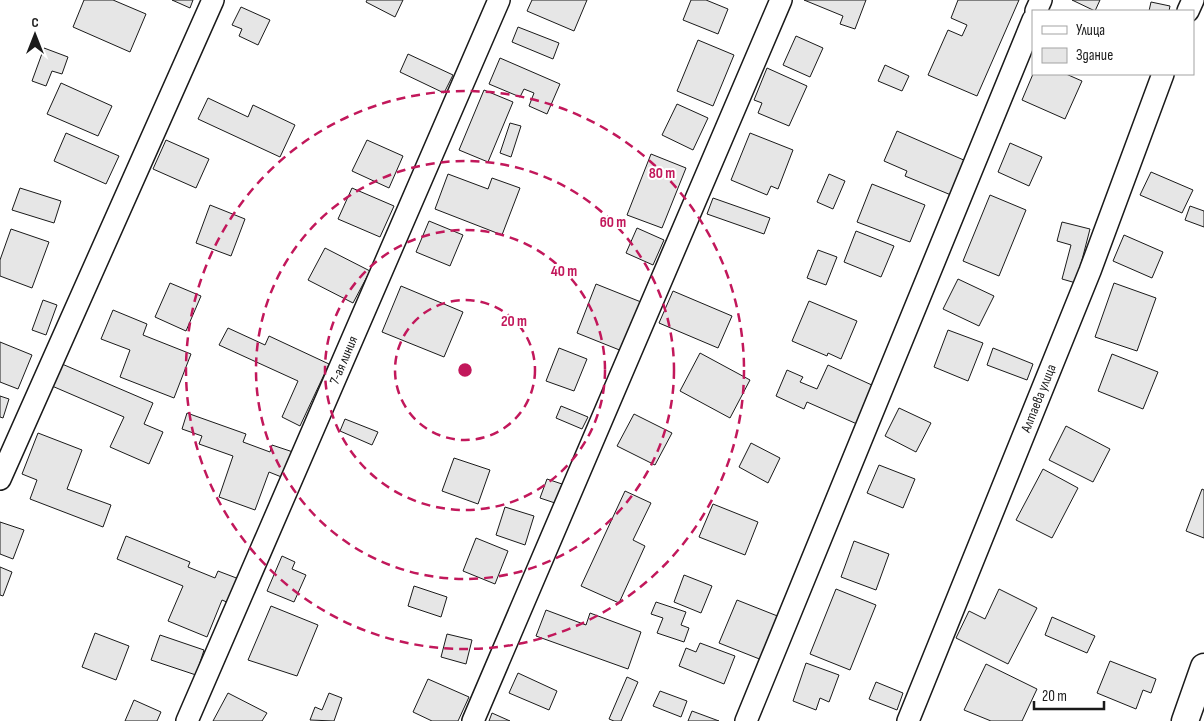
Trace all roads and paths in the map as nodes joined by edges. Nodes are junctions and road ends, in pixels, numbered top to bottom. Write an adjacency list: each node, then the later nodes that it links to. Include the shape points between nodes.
1 (213, 0): 6 (street)
2 (499, 0): 8 (street, 7-ая линия)
3 (781, 0): 9 (street)
4 (1032, 22): 10 (street)
5 (1164, 75): 11 (street, Алтаева улица, via 1090,270)
6 (0, 479)
7 (1204, 666): 12 (street)
8 (187, 721)
9 (473, 721)
10 (746, 721)
11 (908, 721)
12 (1185, 721)

